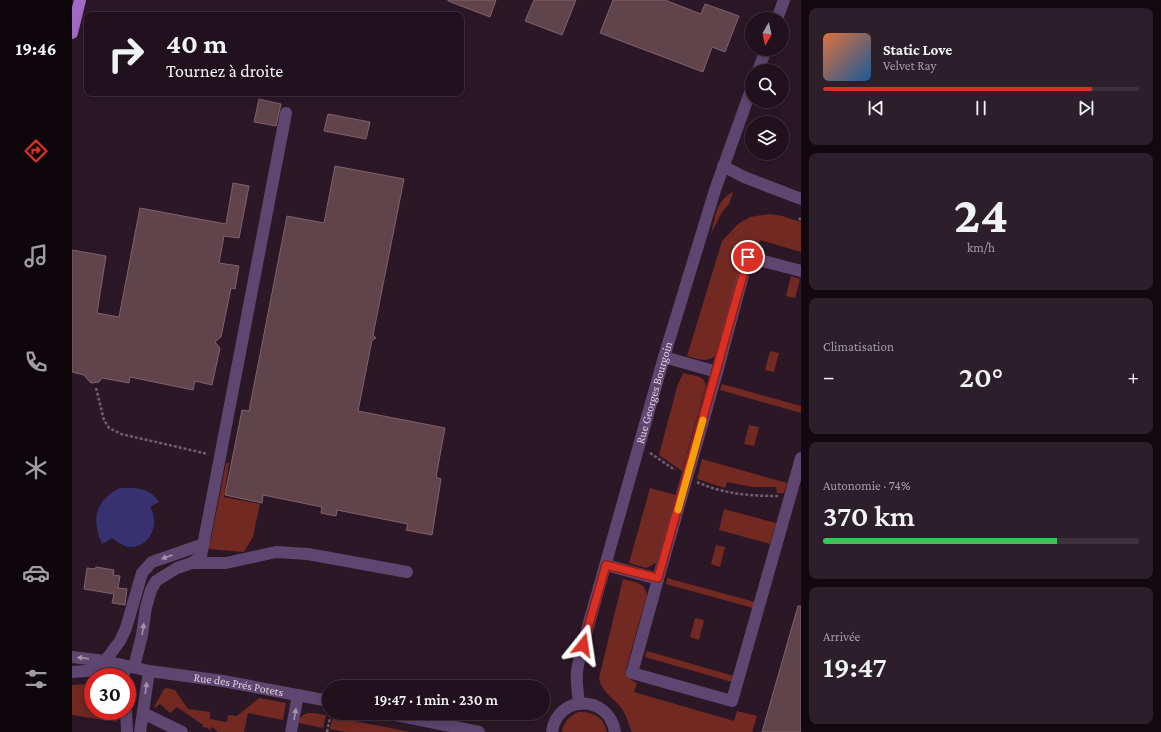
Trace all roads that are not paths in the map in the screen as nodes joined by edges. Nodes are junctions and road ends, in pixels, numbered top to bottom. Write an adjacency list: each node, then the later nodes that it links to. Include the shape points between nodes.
1 (80, 0): 4 (main road)
2 (784, 0): 3 (street)
3 (780, 12)
4 (72, 33)
5 (745, 106): 7 (street, Rue Georges Bourgoin)
6 (286, 113): 13 (street)
7 (723, 166): 8 (street); 10 (street, Rue Georges Bourgoin)
8 (801, 199)
9 (801, 271): 11 (street, via 748,257)
10 (664, 357): 11 (street); 15 (street, Rue Georges Bourgoin)
11 (717, 372): 17 (street)
12 (801, 458): 17 (street, via 732,701 632,673)
13 (204, 544): 14 (street, via 201,556); 19 (street, one-way to 19, via 152,562 142,573 126,628)
14 (192, 563): 16 (street, via 226,563 276,552 308,554); 21 (street, one-way to 14, via 142,635 151,590 156,581)
15 (606, 565): 17 (street); 28 (street, Rue Georges Bourgoin, via 579,660)
16 (407, 572)
17 (658, 578)
18 (72, 657): 19 (street, Rue des Prés Potets, one-way to 18)
19 (105, 661): 20 (street, Rue des Prés Potets)
20 (120, 668)
21 (130, 668)
22 (84, 671): 24 (street, Rue des Prés Potets)
23 (149, 671): 25 (street, Rue des Prés Potets); 26 (street, Rue des Prés Potets); 29 (street, one-way to 23)
24 (72, 672)
25 (136, 672)
26 (298, 695): 27 (street, Rue des Prés Potets); 35 (street, one-way to 26)
27 (322, 700)
28 (579, 704): 37 (street, via 560,713); 38 (street, via 594,705 603,710 610,719)
29 (143, 713): 32 (street); 34 (street)
30 (126, 720): 33 (street)
31 (420, 720): 36 (street)
32 (141, 731)
33 (127, 732)
34 (182, 732)
35 (291, 732)
36 (479, 732)
37 (552, 732)
38 (614, 732)

